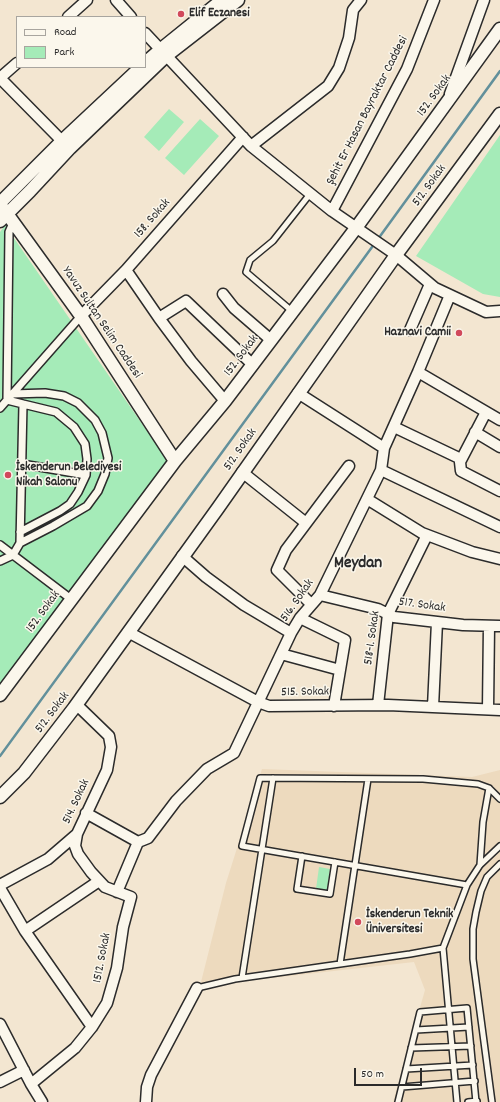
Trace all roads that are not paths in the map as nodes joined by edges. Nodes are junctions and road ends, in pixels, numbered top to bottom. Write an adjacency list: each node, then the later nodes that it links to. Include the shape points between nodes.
1 (87, 0): 8 (street)
2 (116, 0): 9 (street)
3 (222, 0): 12 (street)
4 (238, 0): 12 (street)
5 (361, 0): 21 (street, via 353,10 339,68 328,86)
6 (434, 0): 24 (street, Şehit Er Hasan Bayraktar Caddesi, via 407,69)
7 (484, 0): 17 (street)
8 (69, 16)
9 (130, 16)
10 (500, 29): 17 (street, 152. Sokak)
11 (146, 34): 12 (street)
12 (163, 53): 13 (street); 19 (street); 25 (street, via 70,148)
13 (146, 63)
14 (16, 64): 16 (street)
15 (140, 68): 20 (street)
16 (0, 78): 20 (street)
17 (446, 103): 26 (street, 152. Sokak)
18 (500, 114): 27 (street, 512. Sokak)
19 (242, 137): 21 (street); 28 (street, 158. Sokak)
20 (62, 141): 23 (street)
21 (251, 146): 22 (street)
22 (310, 194): 24 (street); 33 (lane, via 273,241 250,260 246,272)
23 (0, 204): 25 (street, Yavuz Sultan Selim Caddesi)
24 (332, 211): 26 (street)
25 (7, 219): 34 (street, Yavuz Sultan Selim Caddesi); 41 (street)
26 (356, 228): 27 (street); 33 (street, 152. Sokak)
27 (396, 255): 29 (street); 40 (street, 512. Sokak)
28 (126, 270): 34 (street, 158. Sokak); 35 (street)
29 (430, 284): 31 (street); 36 (street)
30 (223, 294): 37 (street, via 234,308)
31 (450, 295): 32 (street, via 486,312); 39 (street, 516. Sokak)
32 (500, 311)
33 (293, 312): 37 (street, 152. Sokak)
34 (81, 316): 41 (street); 52 (street, Yavuz Sultan Selim Caddesi)
35 (159, 318): 38 (street, via 186,301); 42 (street)
36 (410, 330)
37 (271, 340): 38 (street, 152. Sokak)
38 (253, 365): 42 (street, 152. Sokak)
39 (418, 372): 45 (street); 47 (street, 516. Sokak)
40 (298, 393): 50 (street); 56 (street, 512. Sokak)
41 (10, 397): 43 (street); 44 (street); 64 (street, via 45,393 64,396 78,403 95,420 102,433 108,458 98,491 87,506)
42 (225, 401): 52 (street, 152. Sokak)
43 (23, 404): 53 (street); 57 (street, via 56,412 74,427 85,444)
44 (0, 408)
45 (486, 412): 46 (street); 48 (street)
46 (500, 420)
47 (394, 427): 50 (street, 516. Sokak); 51 (street)
48 (475, 432): 49 (street); 51 (street)
49 (500, 447)
50 (384, 448): 55 (street, 516. Sokak)
51 (461, 459): 58 (street, via 461,471)
52 (175, 461): 71 (street, 152. Sokak)
53 (22, 464): 57 (street); 62 (street)
54 (349, 466): 60 (street)
55 (381, 470): 59 (street, 516. Sokak); 61 (street)
56 (242, 472): 60 (street); 67 (street, 512. Sokak)
57 (86, 475): 62 (street, via 70,504)
58 (500, 491)
59 (367, 499): 63 (street); 70 (street, 516. Sokak)
60 (306, 523): 72 (street, via 286,550 277,570)
61 (500, 527)
62 (20, 532): 64 (street)
63 (427, 535): 68 (street, via 472,552); 73 (street, 518-1. Sokak)
64 (20, 543): 66 (street)
65 (0, 545): 66 (street)
66 (13, 555): 69 (street); 71 (street)
67 (182, 556): 78 (street, 512. Sokak); 79 (street, via 244,605)
68 (500, 559)
69 (0, 562)
70 (320, 595): 72 (street, 516. Sokak); 73 (street, 517. Sokak, via 378,609)
71 (71, 599): 82 (street, 152. Sokak)
72 (311, 604): 74 (street, 516. Sokak)
73 (388, 614): 75 (street, 517. Sokak); 85 (street, 518-1. Sokak)
74 (300, 618): 79 (street, 516. Sokak); 81 (street, via 345,640)
75 (437, 622): 76 (street, 517. Sokak); 87 (street)
76 (488, 626): 77 (street, 517. Sokak); 88 (street)
77 (500, 626)
78 (128, 632): 83 (street, 515. Sokak); 84 (street, 512. Sokak)
79 (291, 633): 80 (street, 516. Sokak)
80 (281, 654): 81 (street); 83 (street, 516. Sokak)
81 (340, 670): 86 (street)
82 (0, 695)
83 (258, 702): 86 (street, 515. Sokak, via 269,706); 97 (street, 516. Sokak, via 234,753 207,769 176,801 148,838)
84 (77, 705): 93 (street, 512. Sokak, via 24,773); 95 (street, 514. Sokak, via 109,736 111,747 107,770)
85 (378, 705): 86 (street, 515. Sokak); 87 (street, 515. Sokak)
86 (334, 706)
87 (433, 707): 88 (street, 515. Sokak)
88 (488, 709): 89 (street, 515. Sokak)
89 (500, 710)
90 (273, 778): 91 (lane); 99 (lane); 99 (lane, via 260,778 242,846)
91 (368, 779): 92 (lane, via 430,780 478,784); 104 (lane)
92 (489, 788): 94 (lane); 103 (lane, via 483,822)
93 (0, 797)
94 (500, 799)
95 (86, 813): 96 (street, 514. Sokak); 97 (street)
96 (77, 834): 105 (street, 1512. Sokak, via 75,846 78,854); 106 (street, 514. Sokak, via 48,859)
97 (138, 842): 109 (street)
98 (500, 846): 103 (lane)
99 (262, 850): 100 (lane); 113 (lane)
100 (302, 856): 101 (lane); 101 (lane, via 297,889 330,894)
101 (335, 862): 104 (lane)
102 (500, 864): 139 (lane, via 487,877 481,891 473,929 473,960)
103 (480, 865): 107 (lane)
104 (355, 866): 107 (lane); 112 (lane)
105 (99, 881): 109 (street, 1512. Sokak); 110 (street)
106 (0, 885)
107 (467, 885): 111 (lane)
108 (0, 888): 110 (street)
109 (117, 892): 117 (street, 1512. Sokak, via 131,897 107,1004)
110 (25, 931): 117 (street)
111 (443, 948): 112 (lane); 115 (lane)
112 (340, 964): 113 (lane)
113 (242, 978): 114 (lane)
114 (197, 988): 134 (street, via 151,1075)
115 (448, 1009): 118 (lane, via 467,1008); 119 (lane); 120 (lane, via 420,1012)
116 (0, 1024): 127 (street)
117 (92, 1027): 131 (street, 1512. Sokak, via 75,1048)
118 (469, 1027): 119 (lane); 121 (lane)
119 (450, 1028): 120 (lane); 122 (lane)
120 (416, 1030): 123 (lane)
121 (471, 1046): 122 (lane); 124 (lane)
122 (452, 1047): 123 (lane); 125 (lane)
123 (411, 1048): 126 (lane)
124 (473, 1065): 125 (lane); 128 (lane)
125 (453, 1066): 126 (lane); 130 (lane)
126 (406, 1069): 132 (lane)
127 (24, 1070): 129 (street); 131 (street)
128 (475, 1081): 130 (lane); 138 (lane)
129 (0, 1082)
130 (455, 1083): 132 (lane); 136 (lane)
131 (31, 1084): 133 (street)
132 (402, 1087): 135 (lane)
133 (42, 1102)
134 (146, 1102)
135 (398, 1102)
136 (457, 1102)
137 (468, 1102): 138 (lane)
138 (476, 1102)
139 (492, 1102)

